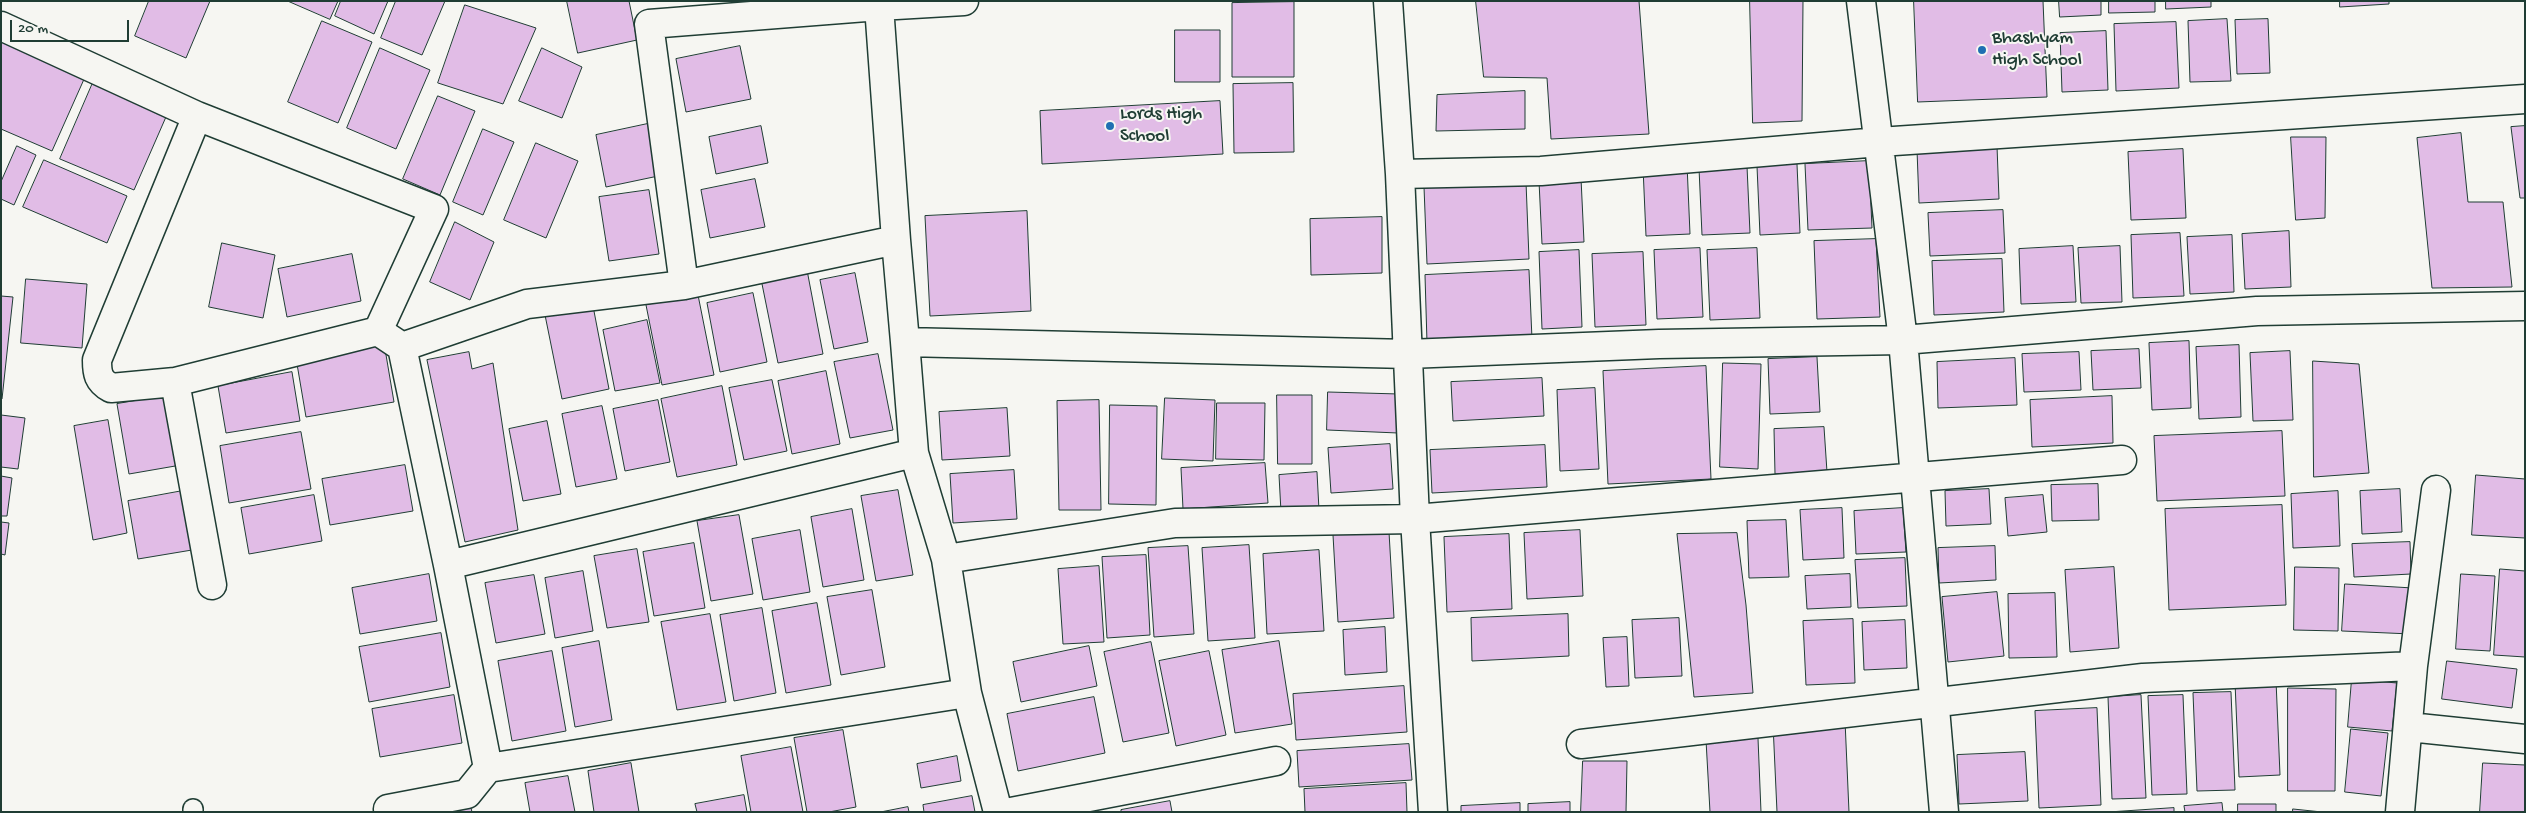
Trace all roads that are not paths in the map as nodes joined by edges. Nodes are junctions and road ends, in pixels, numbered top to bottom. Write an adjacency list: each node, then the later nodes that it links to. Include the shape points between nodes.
1 (964, 1): 4 (street)
2 (1388, 1): 9 (street)
3 (1861, 1): 8 (street)
4 (879, 3): 10 (street); 11 (street, via 649,24)
5 (1, 26): 7 (street)
6 (2525, 99): 8 (street)
7 (197, 116): 13 (street, via 434,209); 18 (street, via 96,360 102,384 111,388)
8 (1879, 142): 9 (street, via 1541,170); 14 (street)
9 (1400, 174): 17 (street)
10 (896, 240): 11 (street); 15 (street)
11 (684, 285): 16 (street, via 527,304)
12 (2525, 306): 14 (street, via 2257,311)
13 (378, 331): 16 (street); 18 (street)
14 (1903, 340): 17 (street, via 1659,344); 21 (street)
15 (905, 342): 17 (street); 19 (street)
16 (402, 347): 25 (street)
17 (1408, 354): 23 (street)
18 (175, 382): 26 (street)
19 (914, 453): 24 (street); 25 (street)
20 (2122, 460): 21 (street)
21 (1914, 477): 23 (street); 29 (street)
22 (2436, 490): 27 (street)
23 (1415, 519): 24 (street, via 1175,523); 38 (street)
24 (946, 559): 28 (street)
25 (448, 565): 34 (street)
26 (212, 585)
27 (2413, 666): 29 (street, via 2142,678); 30 (street)
28 (966, 693): 34 (street); 36 (street)
29 (1936, 702): 32 (street); 39 (street)
30 (2409, 727): 31 (street); 40 (street)
31 (2525, 739)
32 (1582, 744)
33 (1276, 761): 37 (street)
34 (488, 768): 35 (street, via 467,794)
35 (388, 809)
36 (998, 812)
37 (1011, 812)
38 (1433, 812)
39 (1944, 812)
40 (2400, 812)

